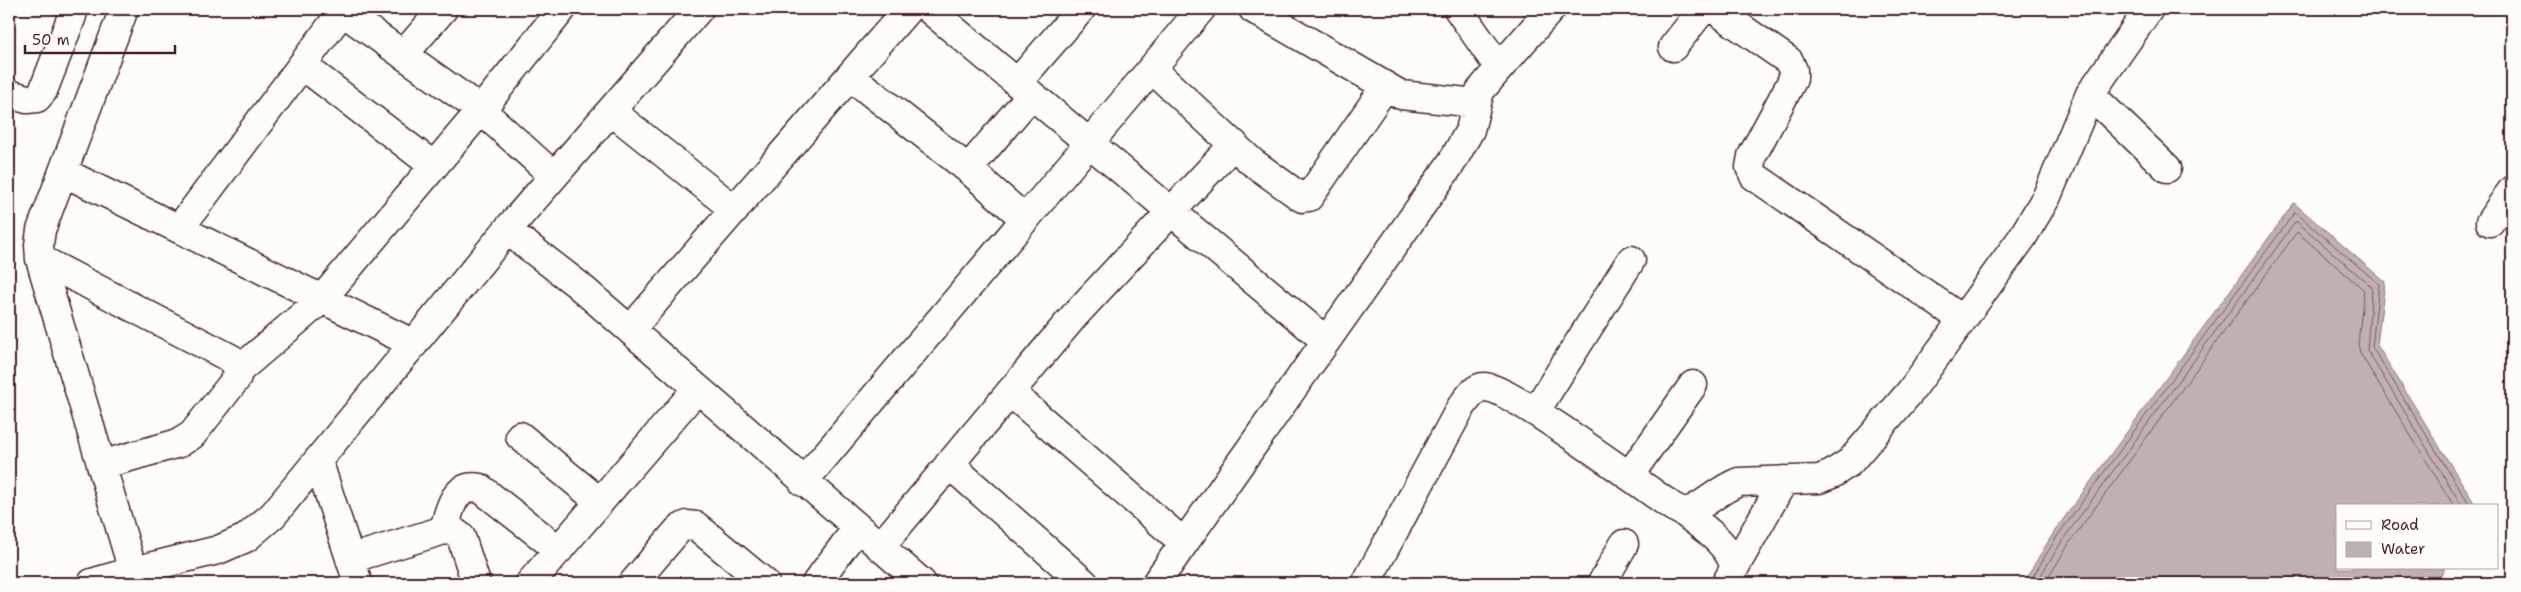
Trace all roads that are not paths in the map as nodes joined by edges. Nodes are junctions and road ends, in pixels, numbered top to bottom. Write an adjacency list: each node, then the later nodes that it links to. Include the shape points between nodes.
1 (124, 9): 34 (street)
2 (443, 9): 18 (street)
3 (698, 9): 28 (street)
4 (908, 9): 21 (street)
5 (929, 9): 24 (street)
6 (1081, 9): 24 (street)
7 (1202, 9): 20 (street)
8 (1253, 9): 23 (street)
9 (1458, 9): 22 (street, via 1495,62)
10 (1551, 9): 22 (street)
11 (1703, 9): 17 (street)
12 (1714, 9): 46 (street, via 1789,61 1794,70 1793,79 1752,156 1750,167 1754,176)
13 (342, 10): 18 (street); 19 (street)
14 (558, 10): 27 (street)
15 (2142, 11): 26 (street)
16 (72, 16): 25 (street, via 43,91 37,98)
17 (1674, 47)
18 (403, 55): 27 (street)
19 (302, 65): 31 (street); 41 (street)
20 (1152, 69): 29 (street); 30 (street)
21 (850, 76): 33 (street); 37 (street)
22 (1486, 86): 23 (street, via 1402,95); 48 (street, via 1470,130 1452,162)
23 (1385, 87): 29 (street, via 1309,197 1302,198 1294,193)
24 (1024, 89): 30 (street); 33 (street)
25 (9, 94)
26 (2090, 94): 32 (street); 46 (street, via 2047,196 2022,238)
27 (481, 110): 31 (street); 35 (street)
28 (611, 111): 35 (street); 37 (street)
29 (1234, 144): 38 (street)
30 (1089, 145): 38 (street); 39 (street)
31 (434, 166): 45 (street)
32 (2167, 168)
33 (968, 169): 39 (street)
34 (63, 172): 41 (street); 43 (street, via 41,230)
35 (554, 176): 42 (street)
36 (2512, 190): 40 (street)
37 (735, 210): 47 (street)
38 (1170, 213): 48 (street); 53 (street, via 1074,316)
39 (1025, 220): 61 (street)
40 (2490, 222)
41 (178, 229): 45 (street)
42 (507, 230): 47 (street); 49 (street)
43 (40, 259): 50 (street, via 232,358); 58 (street)
44 (1632, 260): 54 (street)
45 (322, 299): 49 (street); 50 (street)
46 (1962, 319): 60 (street, via 1910,392 1850,462 1819,479)
47 (630, 330): 52 (street)
48 (1324, 340): 66 (street)
49 (414, 344): 56 (street)
50 (239, 370): 58 (street, via 236,379 192,435 164,449)
51 (1693, 385): 59 (street)
52 (697, 389): 61 (street); 62 (street)
53 (1010, 392): 57 (street); 66 (street)
54 (1535, 412): 59 (street); 82 (street, via 1494,390 1483,387 1475,391 1462,407)
55 (520, 436): 62 (street)
56 (318, 460): 70 (street, via 273,515 246,538 218,550); 71 (street)
57 (950, 464): 68 (street); 80 (street)
58 (101, 465): 70 (street)
59 (1629, 476): 63 (street)
60 (1784, 480): 63 (street, via 1739,482); 72 (street)
61 (803, 482): 64 (street)
62 (600, 502): 69 (street)
63 (1685, 513): 72 (street, via 1731,555)
64 (857, 528): 68 (street); 78 (street)
65 (444, 530): 69 (street, via 452,503 463,489 471,486 480,488); 71 (street); 75 (street, via 453,531 461,537)
66 (1184, 543): 81 (street)
67 (1624, 544): 83 (street)
68 (880, 547): 79 (street)
69 (559, 550): 73 (street)
70 (133, 571): 74 (street)
71 (354, 571)
72 (1730, 575)
73 (540, 580)
74 (92, 583)
75 (476, 583)
76 (632, 583): 77 (street, via 679,529 687,525 696,526)
77 (765, 583)
78 (816, 583)
79 (922, 583)
80 (1084, 583)
81 (1156, 583)
82 (1366, 583)
83 (1602, 583)

